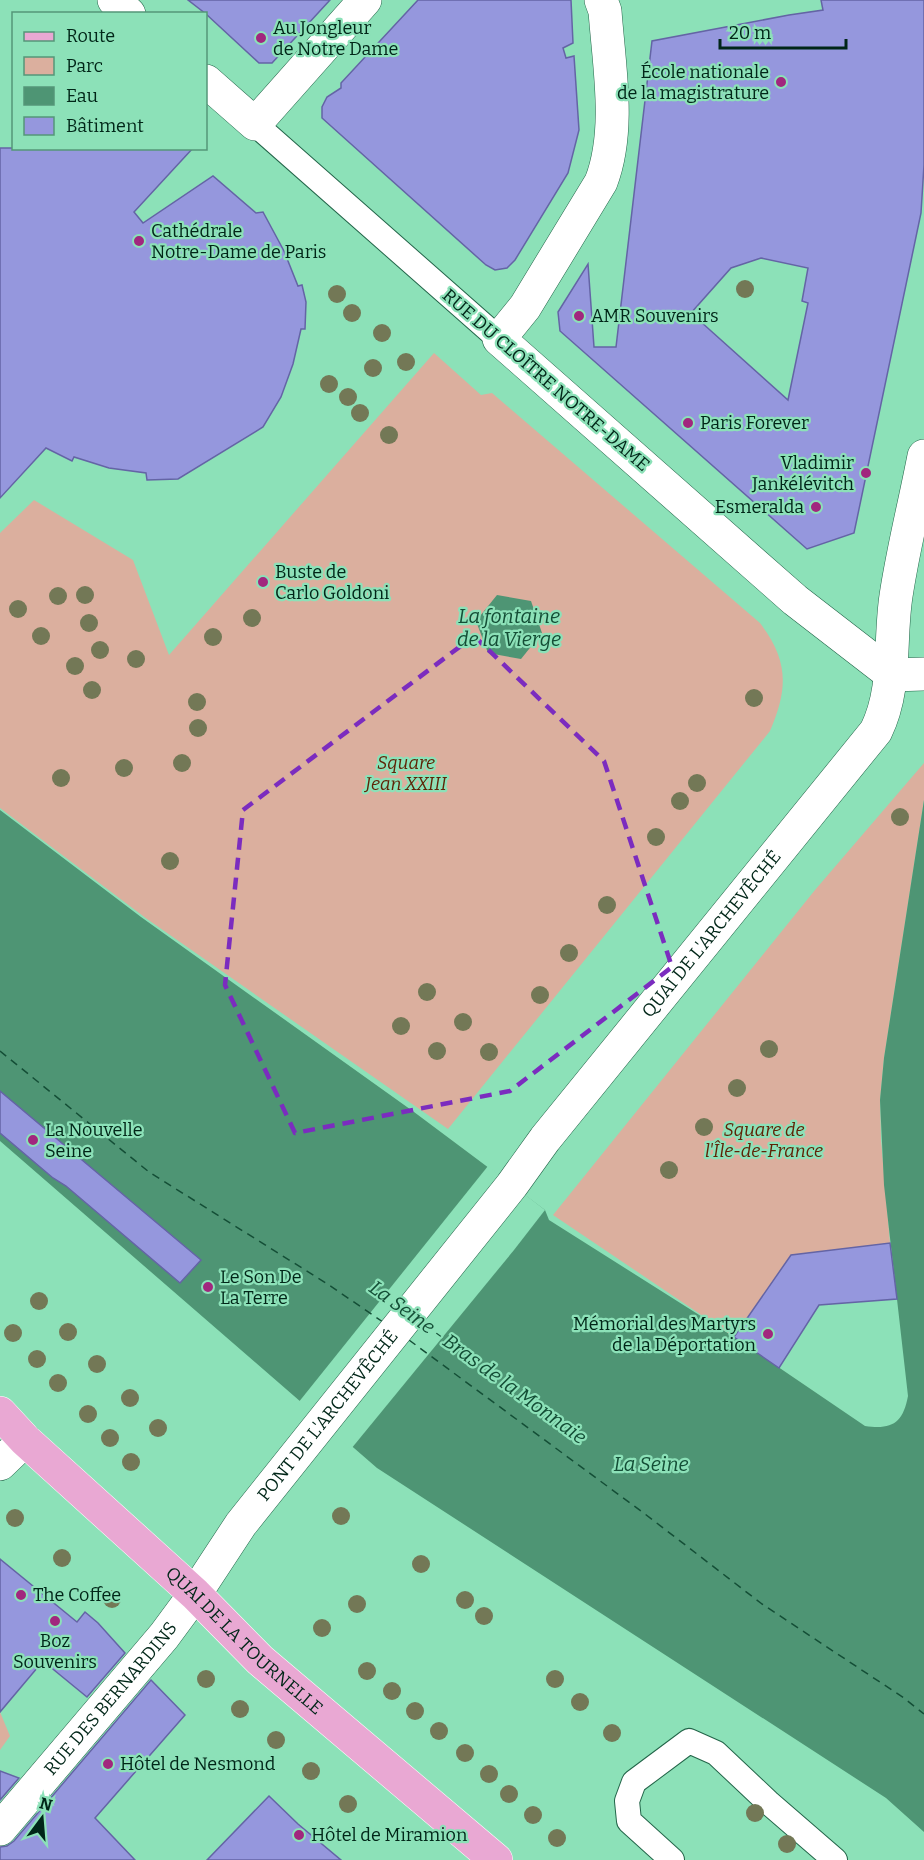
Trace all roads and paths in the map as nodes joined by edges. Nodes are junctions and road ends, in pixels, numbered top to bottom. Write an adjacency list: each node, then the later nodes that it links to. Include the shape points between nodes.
1 (114, 0): 4 (street)
2 (365, 0): 6 (street)
3 (601, 0): 7 (street, via 605,11 612,123 606,169 525,307)
4 (127, 12)
5 (207, 82): 6 (street, RUE DU CLOÎTRE NOTRE-DAME)
6 (255, 124): 7 (lane, RUE DU CLOÎTRE NOTRE-DAME)
7 (499, 339): 10 (street, RUE DU CLOÎTRE NOTRE-DAME, via 795,600)
8 (924, 456): 10 (street, QUAI DE L'ARCHEVÊCHÉ, via 896,597)
9 (924, 674): 10 (street)
10 (892, 675): 11 (street, QUAI DE L'ARCHEVÊCHÉ, via 884,716 876,731 545,1139)
11 (512, 1185): 15 (street, PONT DE L'ARCHEVÊCHÉ, via 243,1523)
12 (0, 1413): 13 (main road, QUAI DE LA TOURNELLE)
13 (25, 1440): 14 (street); 15 (main road, QUAI DE LA TOURNELLE)
14 (0, 1464)
15 (195, 1594): 16 (street, RUE DES BERNARDINS); 17 (main road, QUAI DE LA TOURNELLE, via 260,1660)
16 (0, 1829)
17 (496, 1860)
18 (672, 1860): 19 (lane, via 629,1821 627,1801 634,1782 689,1741 716,1752)
19 (836, 1860)

